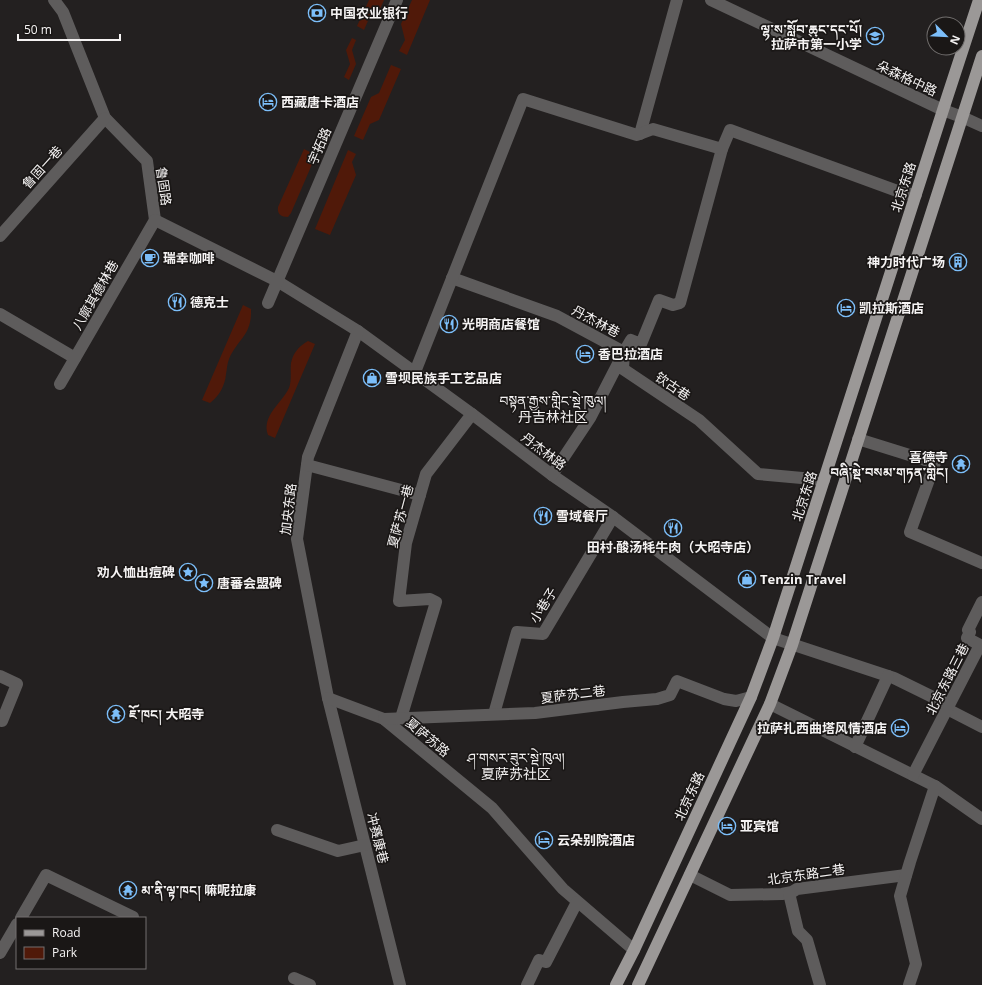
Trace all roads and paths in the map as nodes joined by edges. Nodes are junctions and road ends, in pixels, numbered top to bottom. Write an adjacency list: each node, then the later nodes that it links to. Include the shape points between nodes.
1 (54, 0): 9 (street, 鲁固路, via 64,12)
2 (397, 0): 17 (street, 宇拓路)
3 (677, 0): 11 (street)
4 (711, 0): 7 (street, 朵森格中路)
5 (979, 0): 7 (main road, 北京东路)
6 (982, 56): 8 (main road)
7 (943, 110): 8 (street, 朵森格中路); 13 (main road, 北京东路)
8 (962, 117): 10 (street, 朵森格中路); 26 (main road)
9 (105, 118): 14 (street, 鲁固路, via 147,161); 15 (street, 鲁固一巷)
10 (982, 126)
11 (640, 134): 12 (street, via 653,129); 16 (street, via 523,99)
12 (722, 150): 13 (street, 丹杰林巷, via 730,130 900,192); 21 (street, 丹杰林巷, via 680,303 674,305 659,300 640,344 630,340)
13 (916, 195): 29 (main road, 北京东路)
14 (155, 220): 17 (street, 鲁固路); 22 (street, 八廓其德林巷)
15 (0, 236)
16 (452, 278): 21 (street, 丹杰林巷, via 557,316); 23 (street)
17 (277, 281): 18 (street, 宇拓路); 20 (street, 丹杰林路)
18 (268, 303)
19 (0, 314): 22 (street)
20 (358, 331): 23 (street, 丹杰林路); 27 (street, 加央东路)
21 (624, 352): 28 (street, via 590,418); 29 (street, 钦古巷, via 624,369 699,420 758,474)
22 (75, 358): 24 (street, 八廓其德林巷)
23 (415, 372): 25 (street, 丹杰林路)
24 (60, 384)
25 (472, 414): 28 (street, 丹杰林路); 30 (street, 夏萨苏一巷, via 426,474)
26 (858, 439): 32 (street, via 935,463 910,532); 35 (main road)
27 (307, 465): 30 (street); 40 (street, 加央东路, via 297,539)
28 (552, 475): 31 (street, 丹杰林路)
29 (824, 480): 34 (main road, 北京东路)
30 (420, 495): 44 (street, 夏萨苏一巷, via 406,544 399,601 430,599 436,602)
31 (613, 517): 34 (street, 丹杰林路); 43 (street, 小巷子, via 543,634 517,632)
32 (982, 563)
33 (982, 602): 36 (street, 北京东路三巷, via 968,630 970,632 967,638)
34 (773, 638): 35 (street, 丹杰林路); 39 (main road, 北京东路)
35 (792, 645): 38 (street, 丹杰林路); 41 (main road)
36 (981, 645): 42 (street, 北京东路三巷)
37 (0, 676): 46 (street, via 16,684)
38 (888, 676): 42 (street, 丹杰林路); 48 (street)
39 (751, 697): 43 (street, 夏萨苏二巷, via 736,701 724,699 676,681 670,695 657,699 535,713); 61 (main road, 北京东路)
40 (328, 698): 45 (street, 夏萨苏路); 53 (street, 冲赛康巷)
41 (770, 704): 48 (street); 55 (main road)
42 (948, 707): 47 (street, 丹杰林路); 49 (street, 北京东路三巷)
43 (494, 714): 44 (street, 夏萨苏二巷)
44 (401, 718): 45 (street, 夏萨苏二巷)
45 (384, 719): 57 (street, 夏萨苏路, via 492,808 563,889)
46 (2, 722)
47 (982, 727)
48 (855, 747): 49 (street)
49 (913, 775): 50 (street)
50 (935, 786): 51 (street); 54 (street)
51 (982, 819)
52 (277, 830): 53 (street, via 338,851)
53 (365, 845): 65 (street, 冲赛康巷)
54 (906, 875): 56 (street, 北京东路二巷, via 797,889); 70 (street, via 900,896 916,964)
55 (690, 876): 56 (street, 北京东路二巷, via 730,895); 68 (main road)
56 (789, 893): 69 (street, via 798,931 807,940)
57 (578, 902): 61 (street, 夏萨苏路); 66 (street, via 546,962 540,960)
58 (22, 917): 59 (street, via 46,875)
59 (133, 917)
60 (16, 926): 62 (street)
61 (634, 950): 67 (main road, 北京东路)
62 (0, 953)
63 (294, 978): 64 (street)
64 (310, 985)
65 (400, 985)
66 (527, 985)
67 (616, 985)
68 (638, 985)
69 (820, 985)
70 (909, 985)

